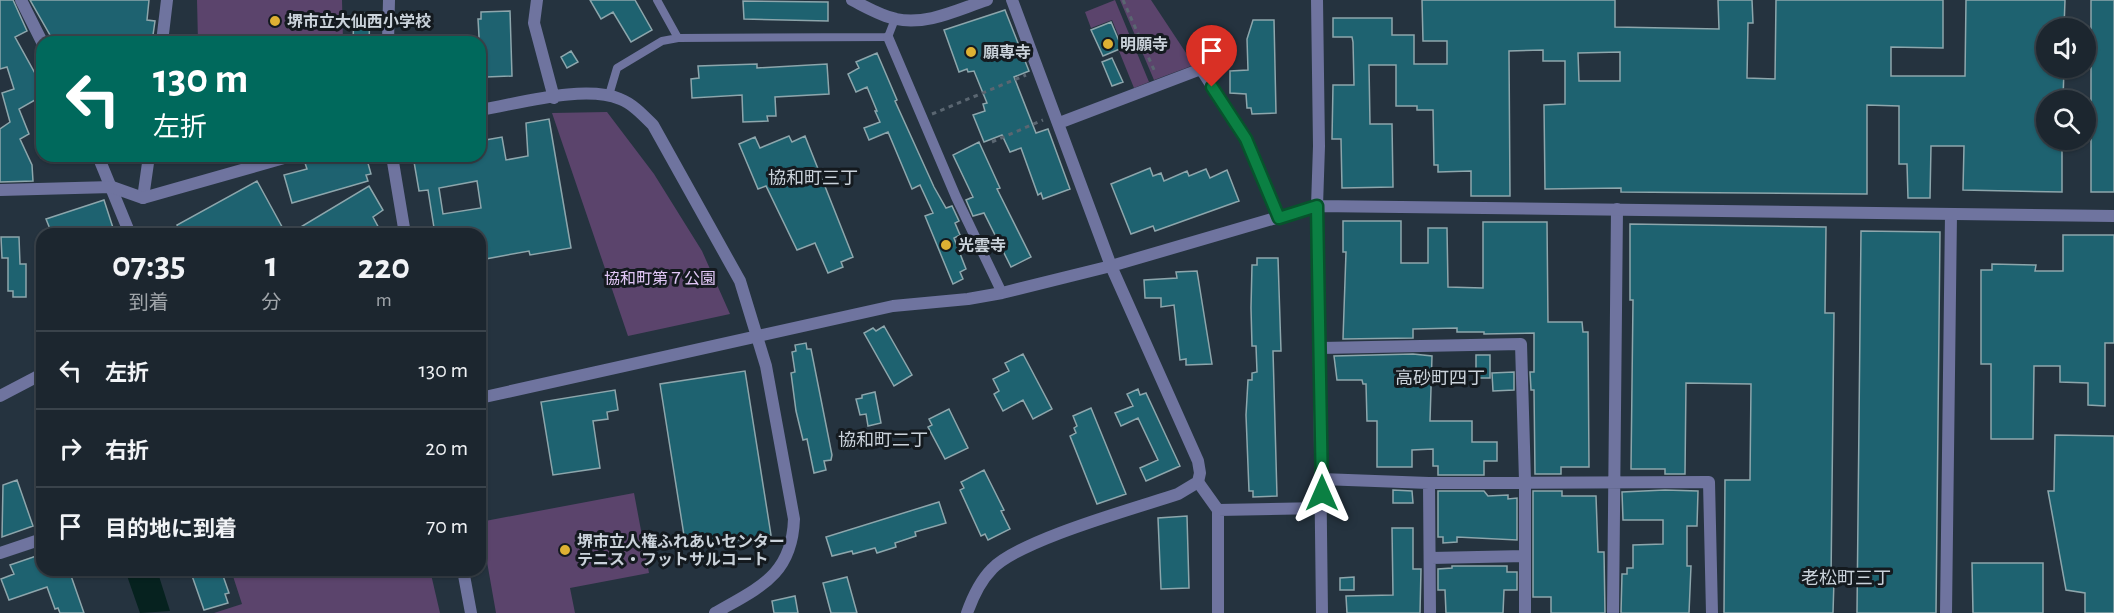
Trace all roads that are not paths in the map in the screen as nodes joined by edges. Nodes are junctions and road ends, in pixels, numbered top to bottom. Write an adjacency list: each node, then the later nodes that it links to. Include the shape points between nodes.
1 (21, 0): 11 (street)
2 (167, 0): 12 (street)
3 (389, 0): 13 (street)
4 (537, 0): 17 (street, via 534,23)
5 (657, 0): 15 (lane)
6 (852, 0): 10 (street)
7 (987, 0): 10 (street, via 932,18)
8 (1012, 0): 19 (street)
9 (1317, 0): 27 (street)
10 (895, 19): 14 (lane)
11 (39, 36)
12 (163, 36)
13 (388, 36)
14 (888, 37): 15 (lane); 35 (street)
15 (678, 38): 16 (lane, via 662,41 617,68)
16 (609, 95): 17 (street); 36 (street, via 640,111 653,125 731,263)
17 (554, 98): 18 (street)
18 (486, 109)
19 (1057, 119): 31 (street, via 1201,69 1246,139); 34 (street)
20 (101, 162): 24 (street)
21 (148, 162): 26 (street)
22 (270, 162): 26 (street)
23 (393, 162): 33 (street)
24 (112, 187): 25 (street); 26 (street); 32 (street)
25 (0, 190)
26 (143, 198)
27 (1317, 206): 28 (street); 31 (street); 37 (street)
28 (1617, 209): 29 (street); 43 (street)
29 (1951, 214): 30 (street); 62 (street)
30 (2114, 216)
31 (1279, 218): 34 (street)
32 (128, 228)
33 (404, 228)
34 (1111, 266): 35 (street); 44 (street, via 1198,461)
35 (1002, 293): 36 (street, via 893,306)
36 (758, 336): 40 (street); 54 (street, via 794,519 793,541 786,561 772,577)
37 (1321, 348): 41 (street); 42 (street, via 1521,344)
38 (36, 377): 39 (street)
39 (0, 396)
40 (486, 397)
41 (1321, 479): 45 (street); 46 (street)
42 (1525, 481): 43 (street); 45 (street); 50 (street)
43 (1613, 481): 60 (street); 61 (street, via 1708,482)
44 (1198, 482): 47 (street); 55 (street, via 1178,494 1038,542 1008,557 992,569)
45 (1429, 483): 51 (street)
46 (1322, 508): 47 (street); 57 (street)
47 (1218, 510): 56 (street)
48 (36, 541): 49 (street)
49 (0, 553)
50 (1525, 556): 51 (street); 59 (street)
51 (1431, 558): 58 (street)
52 (464, 576): 53 (street)
53 (471, 613)
54 (715, 613)
55 (967, 613)
56 (1218, 613)
57 (1322, 613)
58 (1430, 613)
59 (1525, 613)
60 (1613, 613)
61 (1712, 613)
62 (1946, 613)

